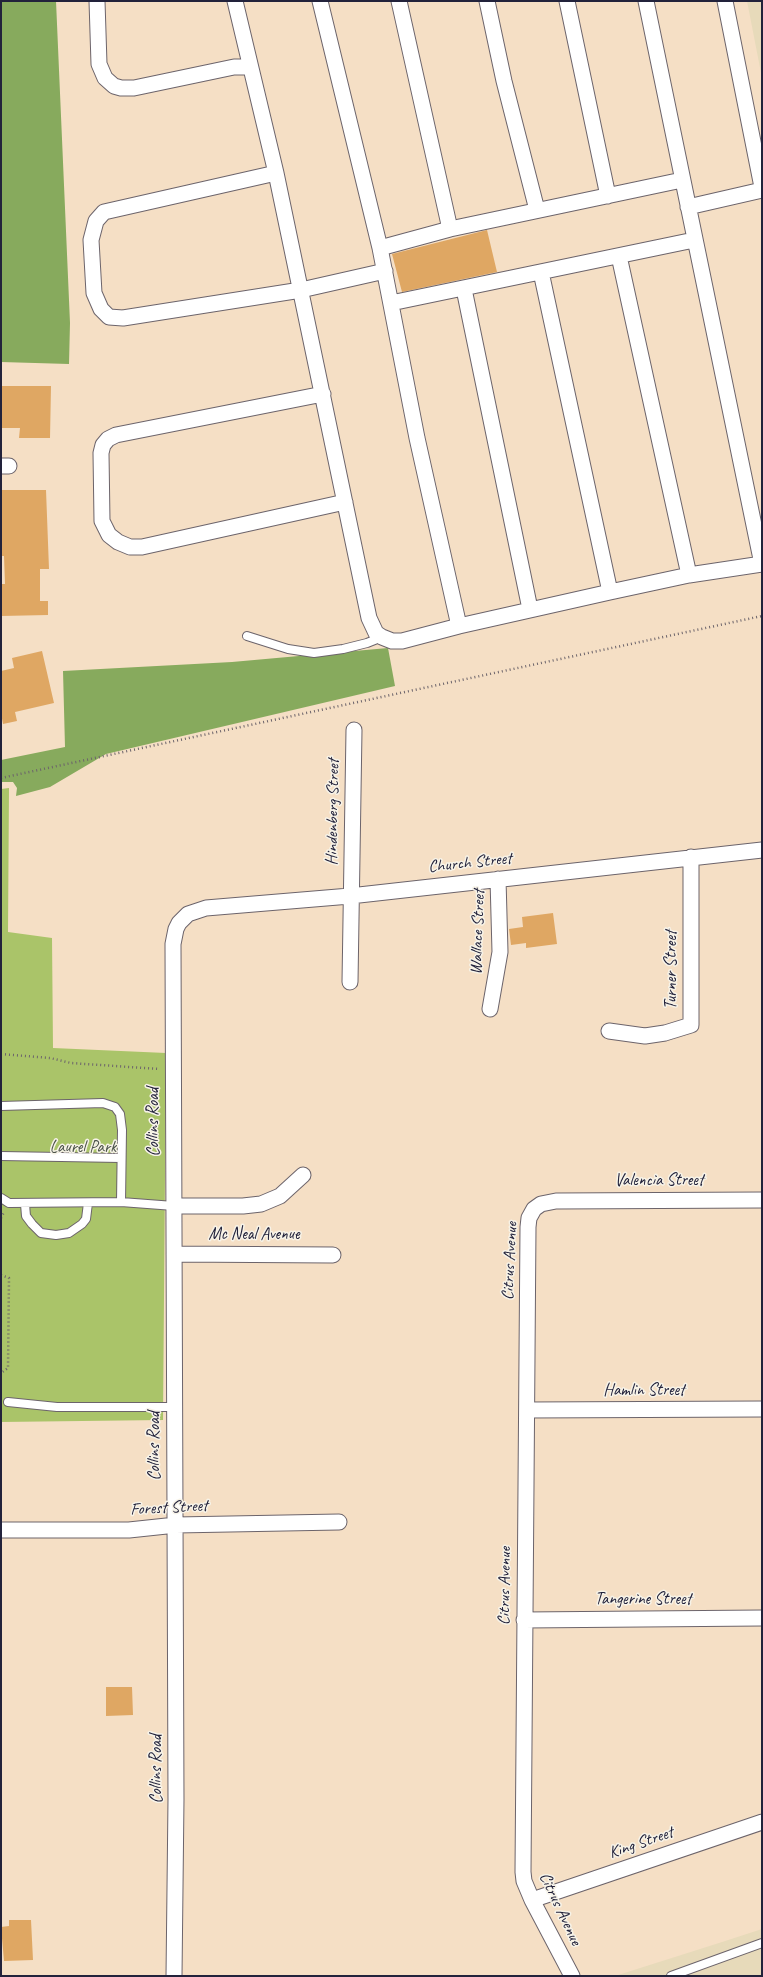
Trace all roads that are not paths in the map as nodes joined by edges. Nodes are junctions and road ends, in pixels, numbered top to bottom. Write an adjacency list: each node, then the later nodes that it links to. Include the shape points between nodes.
1 (97, 1): 9 (street, via 99,64 105,78 114,86 134,88 234,67)
2 (235, 1): 9 (street)
3 (320, 1): 18 (street)
4 (399, 1): 16 (street)
5 (487, 1): 15 (street, via 504,81)
6 (567, 1): 13 (street)
7 (646, 1): 11 (street)
8 (725, 1): 12 (street)
9 (250, 67): 10 (street)
10 (276, 173): 23 (street); 23 (street, via 104,212 96,220 92,233 95,298 104,313 119,319)
11 (682, 180): 13 (street); 14 (street)
12 (762, 188): 14 (street)
13 (608, 196): 15 (street)
14 (688, 207): 17 (street)
15 (537, 210): 16 (street)
16 (450, 229): 18 (street)
17 (694, 240): 19 (street); 27 (street, via 762,564)
18 (380, 248): 20 (street)
19 (619, 256): 21 (street); 27 (street)
20 (385, 270): 23 (street); 24 (street)
21 (541, 272): 22 (street); 28 (street)
22 (464, 289): 24 (street); 29 (street)
23 (301, 290): 25 (street)
24 (391, 303): 30 (street, via 417,438)
25 (323, 394): 26 (street); 26 (street, via 116,435 108,439 101,453 102,521 109,535 118,542 130,547 142,547)
26 (345, 502): 32 (street, via 369,618 376,633)
27 (689, 575): 28 (street)
28 (610, 592): 29 (street)
29 (530, 609): 30 (street)
30 (459, 626): 32 (street, via 402,641)
31 (247, 636): 32 (lane, via 288,649 314,653 355,646)
32 (382, 637)
33 (354, 730): 37 (street, Hindenberg Street)
34 (762, 850): 35 (street, Church Street)
35 (691, 857): 36 (street, Church Street); 41 (street, Turner Street, via 691,1025 645,1036)
36 (498, 879): 37 (street, Church Street); 40 (street, Wallace Street, via 500,952)
37 (350, 896): 38 (street, Church Street, via 206,908 193,911); 39 (street, Hindenberg Street)
38 (184, 918): 52 (street, Collins Road, via 176,930 173,944)
39 (350, 982)
40 (490, 1009)
41 (609, 1031)
42 (1, 1106): 44 (lane, via 103,1103 115,1107 120,1114 122,1130)
43 (1, 1156): 44 (lane)
44 (121, 1158): 49 (lane)
45 (303, 1175): 52 (street, via 280,1196 262,1204)
46 (1, 1198): 51 (lane, via 9,1203)
47 (762, 1200): 48 (street, Valencia Street)
48 (556, 1201): 58 (street, Citrus Avenue, via 541,1204 534,1209 529,1218)
49 (120, 1202): 50 (lane); 52 (lane)
50 (88, 1203): 51 (lane); 51 (lane, via 86,1219 82,1224 69,1233 56,1236 41,1233 32,1224 26,1216)
51 (25, 1204)
52 (174, 1206): 53 (street, Collins Road)
53 (174, 1254): 54 (street, Mc Neal Avenue); 56 (street, Collins Road)
54 (333, 1255)
55 (8, 1402): 56 (lane, via 57,1407)
56 (174, 1407): 60 (street, Collins Road)
57 (762, 1409): 58 (street, Hamlin Street)
58 (526, 1410): 63 (street, Citrus Avenue)
59 (339, 1522): 60 (street, Forest Street)
60 (176, 1525): 61 (street, Forest Street, via 129,1530); 67 (street, Collins Road)
61 (1, 1530)
62 (762, 1618): 63 (street, Tangerine Street)
63 (524, 1620): 65 (street, Citrus Avenue, via 523,1872)
64 (762, 1822): 65 (street, King Street)
65 (532, 1900): 68 (street, Citrus Avenue)
66 (762, 1943): 69 (lane)
67 (174, 1976)
68 (572, 1976)
69 (671, 1976)

